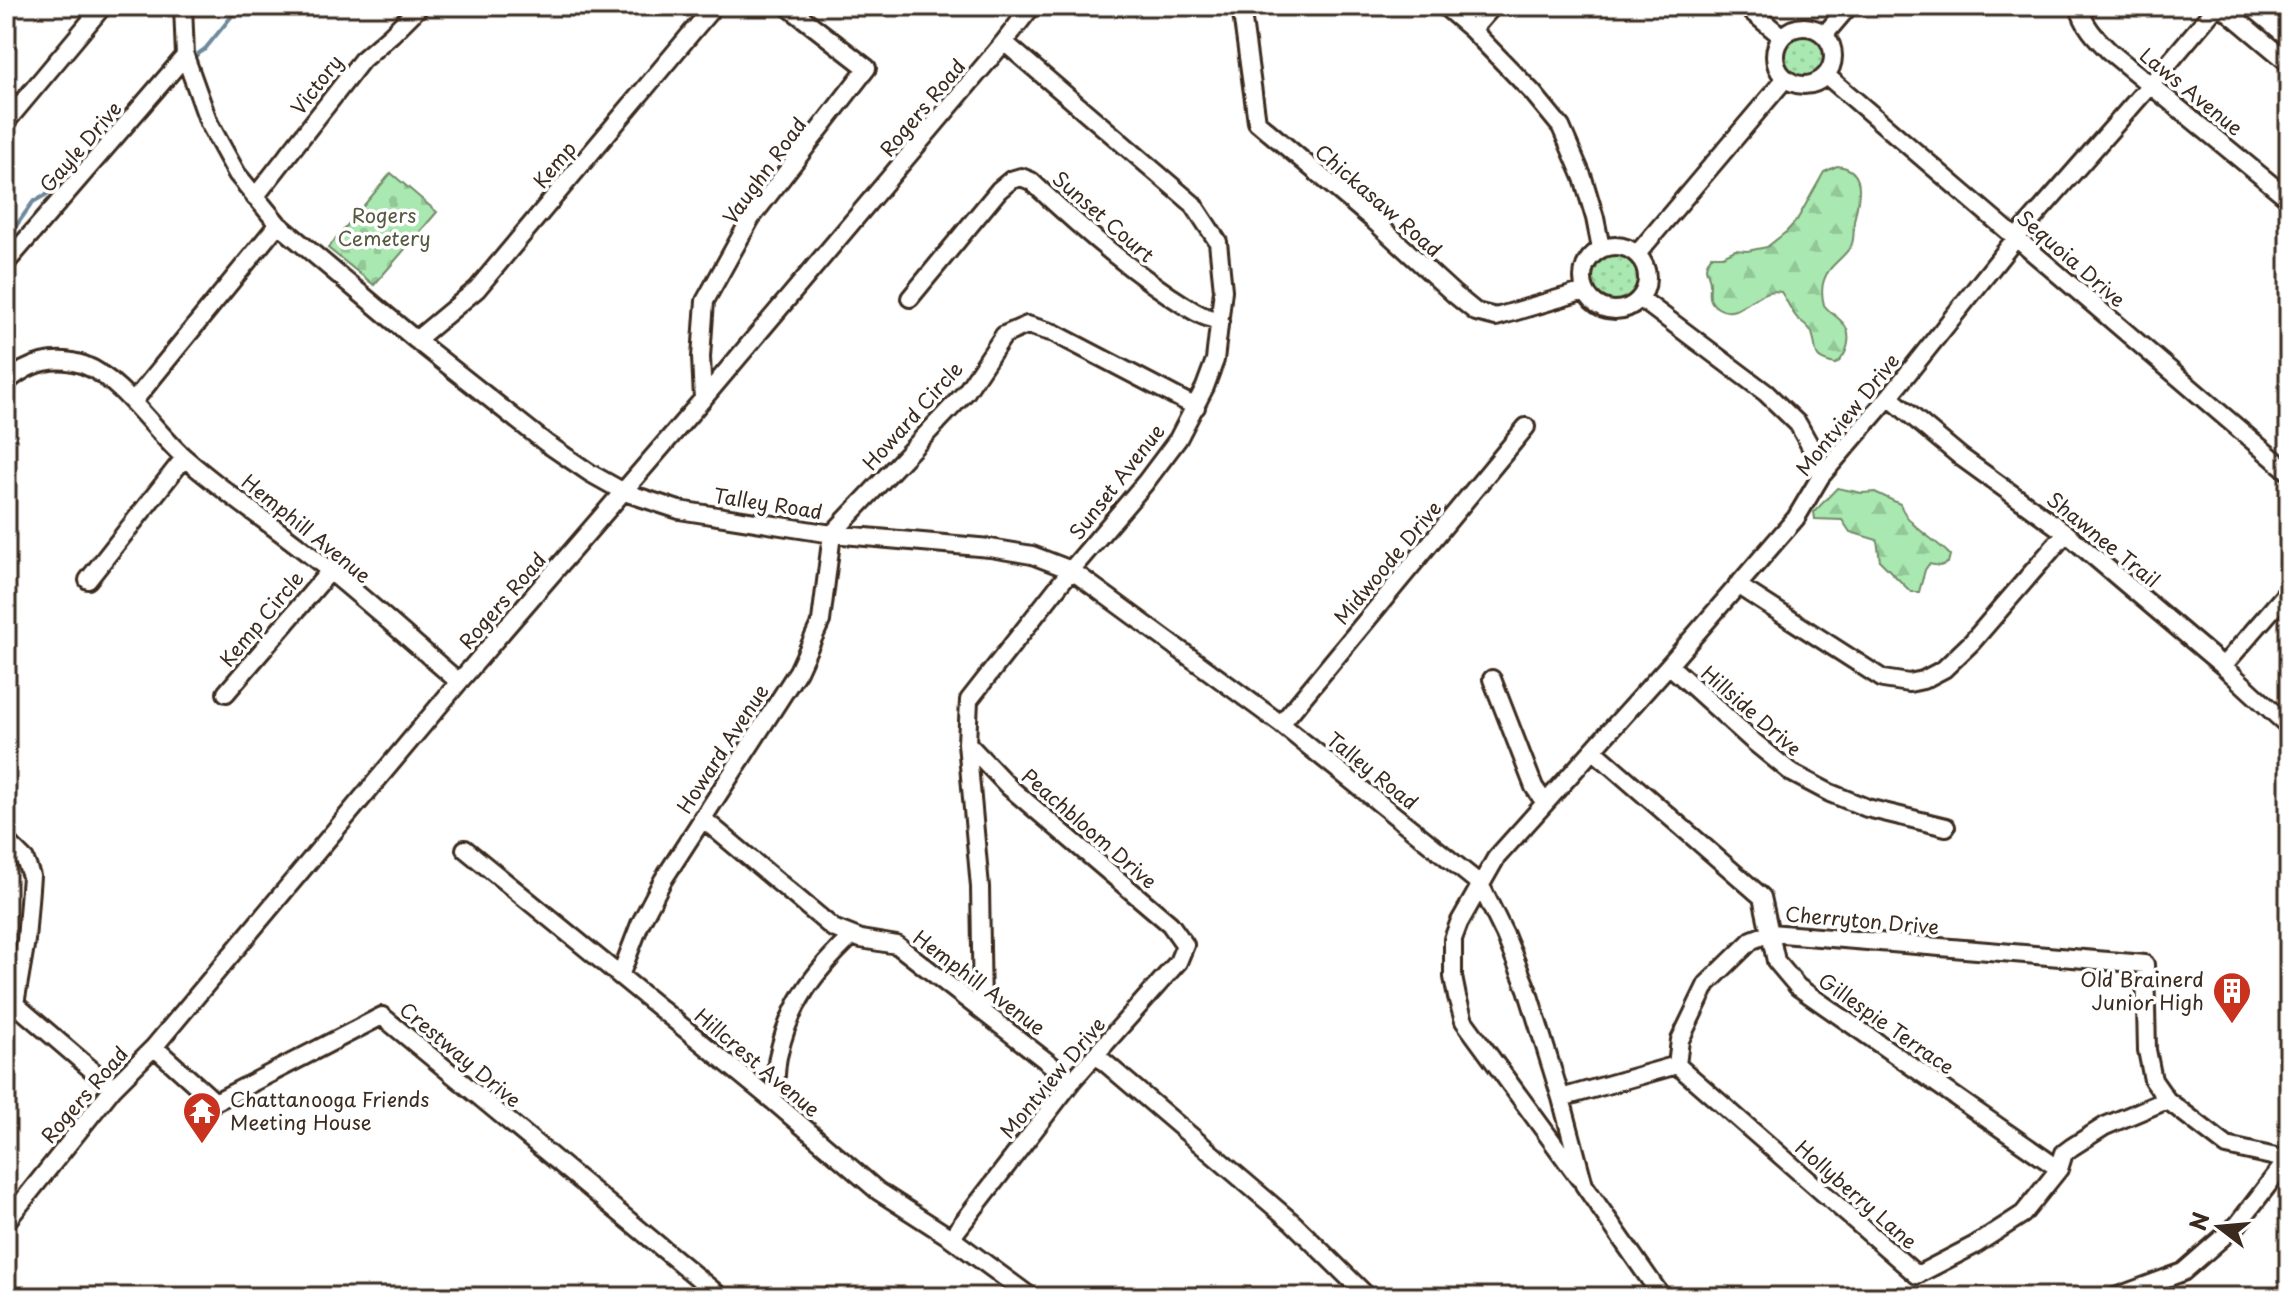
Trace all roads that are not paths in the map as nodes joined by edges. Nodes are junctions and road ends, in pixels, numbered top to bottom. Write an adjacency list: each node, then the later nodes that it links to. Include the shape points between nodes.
1 (103, 6): 23 (street)
2 (183, 6): 18 (street, Talley Road)
3 (420, 6): 24 (street, Victory, via 362,60)
4 (714, 6): 35 (street, Kemp, via 477,289)
5 (787, 6): 38 (street, Vaughn Road, via 867,68 751,218 705,301)
6 (1032, 6): 17 (street, Rogers Road)
7 (1241, 6): 31 (street, Chickasaw Road, via 1257,122 1455,295 1476,312 1496,317)
8 (1444, 6): 14 (street)
9 (1493, 6): 14 (street)
10 (1745, 6): 16 (street)
11 (1849, 6): 15 (street)
12 (2079, 6): 22 (street, Laws Avenue, via 2093,34)
13 (2219, 6): 19 (street); 22 (street, Montview Drive)
14 (1472, 30): 28 (street, via 1561,127 1583,178)
15 (1825, 34): 16 (street, via 1795,27); 20 (street, via 1833,63)
16 (1781, 36): 21 (street, via 1776,65)
17 (1004, 42): 34 (street, Sunset Avenue, via 1193,204 1218,242); 38 (street, Rogers Road)
18 (185, 56): 24 (street, Talley Road, via 209,123); 30 (street, Gayle Drive)
19 (2289, 63)
20 (1827, 76): 21 (street, via 1802,86); 27 (street, Sequoia Drive)
21 (1785, 79): 29 (street)
22 (2151, 84): 25 (street, Laws Avenue); 27 (street, Montview Drive)
23 (6, 122)
24 (255, 197): 26 (street, Talley Road)
25 (2289, 199)
26 (278, 224): 35 (street, Talley Road); 39 (street)
27 (2016, 238): 37 (street, Montview Drive); 43 (street, Sequoia Drive)
28 (1601, 248): 29 (street, via 1629,248); 31 (street, via 1586,264)
29 (1637, 254): 33 (street, via 1648,276)
30 (6, 263)
31 (1585, 291): 33 (street, via 1605,310 1620,311)
32 (910, 298): 34 (street, Sunset Court, via 999,190 1021,177 1140,276 1210,320)
33 (1641, 299): 44 (street, via 1793,419)
34 (1220, 321): 40 (street, Sunset Avenue, via 1215,360)
35 (416, 340): 45 (street, Talley Road, via 546,443)
36 (6, 383): 39 (street, Hemphill Avenue, via 22,369 53,360 85,365)
37 (1889, 397): 44 (street, Montview Drive); 46 (street, Shawnee Trail)
38 (703, 399): 45 (street, Rogers Road)
39 (133, 402): 42 (street, Hemphill Avenue)
40 (1196, 407): 47 (street, Howard Circle, via 1054,333 1027,325 1004,335 966,392); 48 (street, Sunset Avenue, via 1145,483)
41 (1526, 427): 59 (street, Midwoode Drive)
42 (184, 458): 49 (street, Hemphill Avenue); 50 (street)
43 (2289, 472)
44 (1821, 476): 51 (street, Montview Drive, via 1796,518)
45 (624, 492): 47 (street, Talley Road, via 679,510); 56 (street, Rogers Road)
46 (2066, 533): 51 (street, via 1944,669 1909,683 1883,679); 54 (street, Shawnee Trail)
47 (832, 534): 48 (street, Talley Road, via 990,548 1032,555); 63 (street, Howard Avenue, via 821,621 798,671)
48 (1071, 570): 59 (street, Talley Road); 60 (street, Sunset Avenue, via 969,700)
49 (330, 571): 56 (street, Hemphill Avenue); 57 (street, Kemp Circle)
50 (88, 580)
51 (1737, 585): 53 (street, Montview Drive)
52 (2289, 590): 54 (street)
53 (1669, 665): 61 (street, Montview Drive); 64 (street, Hillside Drive, via 1792,773 1867,808)
54 (2223, 666): 58 (street, Shawnee Trail)
55 (1492, 679): 62 (street)
56 (459, 682): 74 (street, Rogers Road)
57 (226, 693)
58 (2285, 723)
59 (1281, 724): 67 (street, Talley Road)
60 (967, 743): 70 (street, Peachbloom Drive, via 1009,787 1170,924); 73 (street, Sunset Avenue, via 980,887)
61 (1593, 750): 62 (street, Montview Drive); 68 (street, Gillespie Terrace, via 1762,897)
62 (1545, 803): 67 (street, Montview Drive)
63 (702, 818): 69 (street, Hemphill Avenue, via 833,928); 71 (street, Howard Avenue, via 640,924)
64 (1946, 827)
65 (6, 841): 72 (street, via 25,860 31,876 26,940)
66 (465, 849): 71 (street, Hillcrest Avenue)
67 (1480, 884): 79 (street, Talley Road, via 1527,989); 84 (street, Talley Road, via 1453,939 1453,977 1464,1021)
68 (1770, 933): 76 (street, Cherryton Drive, via 1752,940 1707,984 1680,1040); 81 (street, Cherryton Drive, via 2145,964 2147,1050 2153,1080); 83 (street, Gillespie Terrace, via 1776,961 1798,987)
69 (852, 936): 73 (street, Hemphill Avenue, via 897,945); 80 (street, via 814,975 794,1006)
70 (1185, 945): 75 (street, Montview Drive, via 1178,962)
71 (620, 976): 80 (street, Hillcrest Avenue)
72 (10, 1004): 78 (street)
73 (982, 1009): 77 (street, Hemphill Avenue)
74 (154, 1047): 78 (street, Rogers Road); 87 (street, Crestway Drive, via 215,1102 382,1016)
75 (1096, 1055): 77 (street, Montview Drive); 89 (street, via 1292,1222)
76 (1677, 1065): 79 (street); 83 (street, Hollyberry Lane, via 1917,1275 2023,1214)
77 (1072, 1081): 86 (street, Montview Drive)
78 (113, 1088): 85 (street, Rogers Road)
79 (1561, 1098): 84 (street, Talley Road)
80 (772, 1100): 86 (street, Hillcrest Avenue, via 878,1191)
81 (2167, 1100): 82 (street, via 2227,1146); 83 (street, Hollyberry Lane, via 2105,1126 2072,1147)
82 (2288, 1160): 91 (street, via 2238,1224 2183,1272)
83 (2059, 1169)
84 (1584, 1185): 90 (street, Talley Road)
85 (6, 1222)
86 (951, 1238): 88 (street, Hillcrest Avenue)
87 (721, 1297)
88 (1031, 1297)
89 (1368, 1297)
90 (1662, 1297)
91 (2115, 1297)

